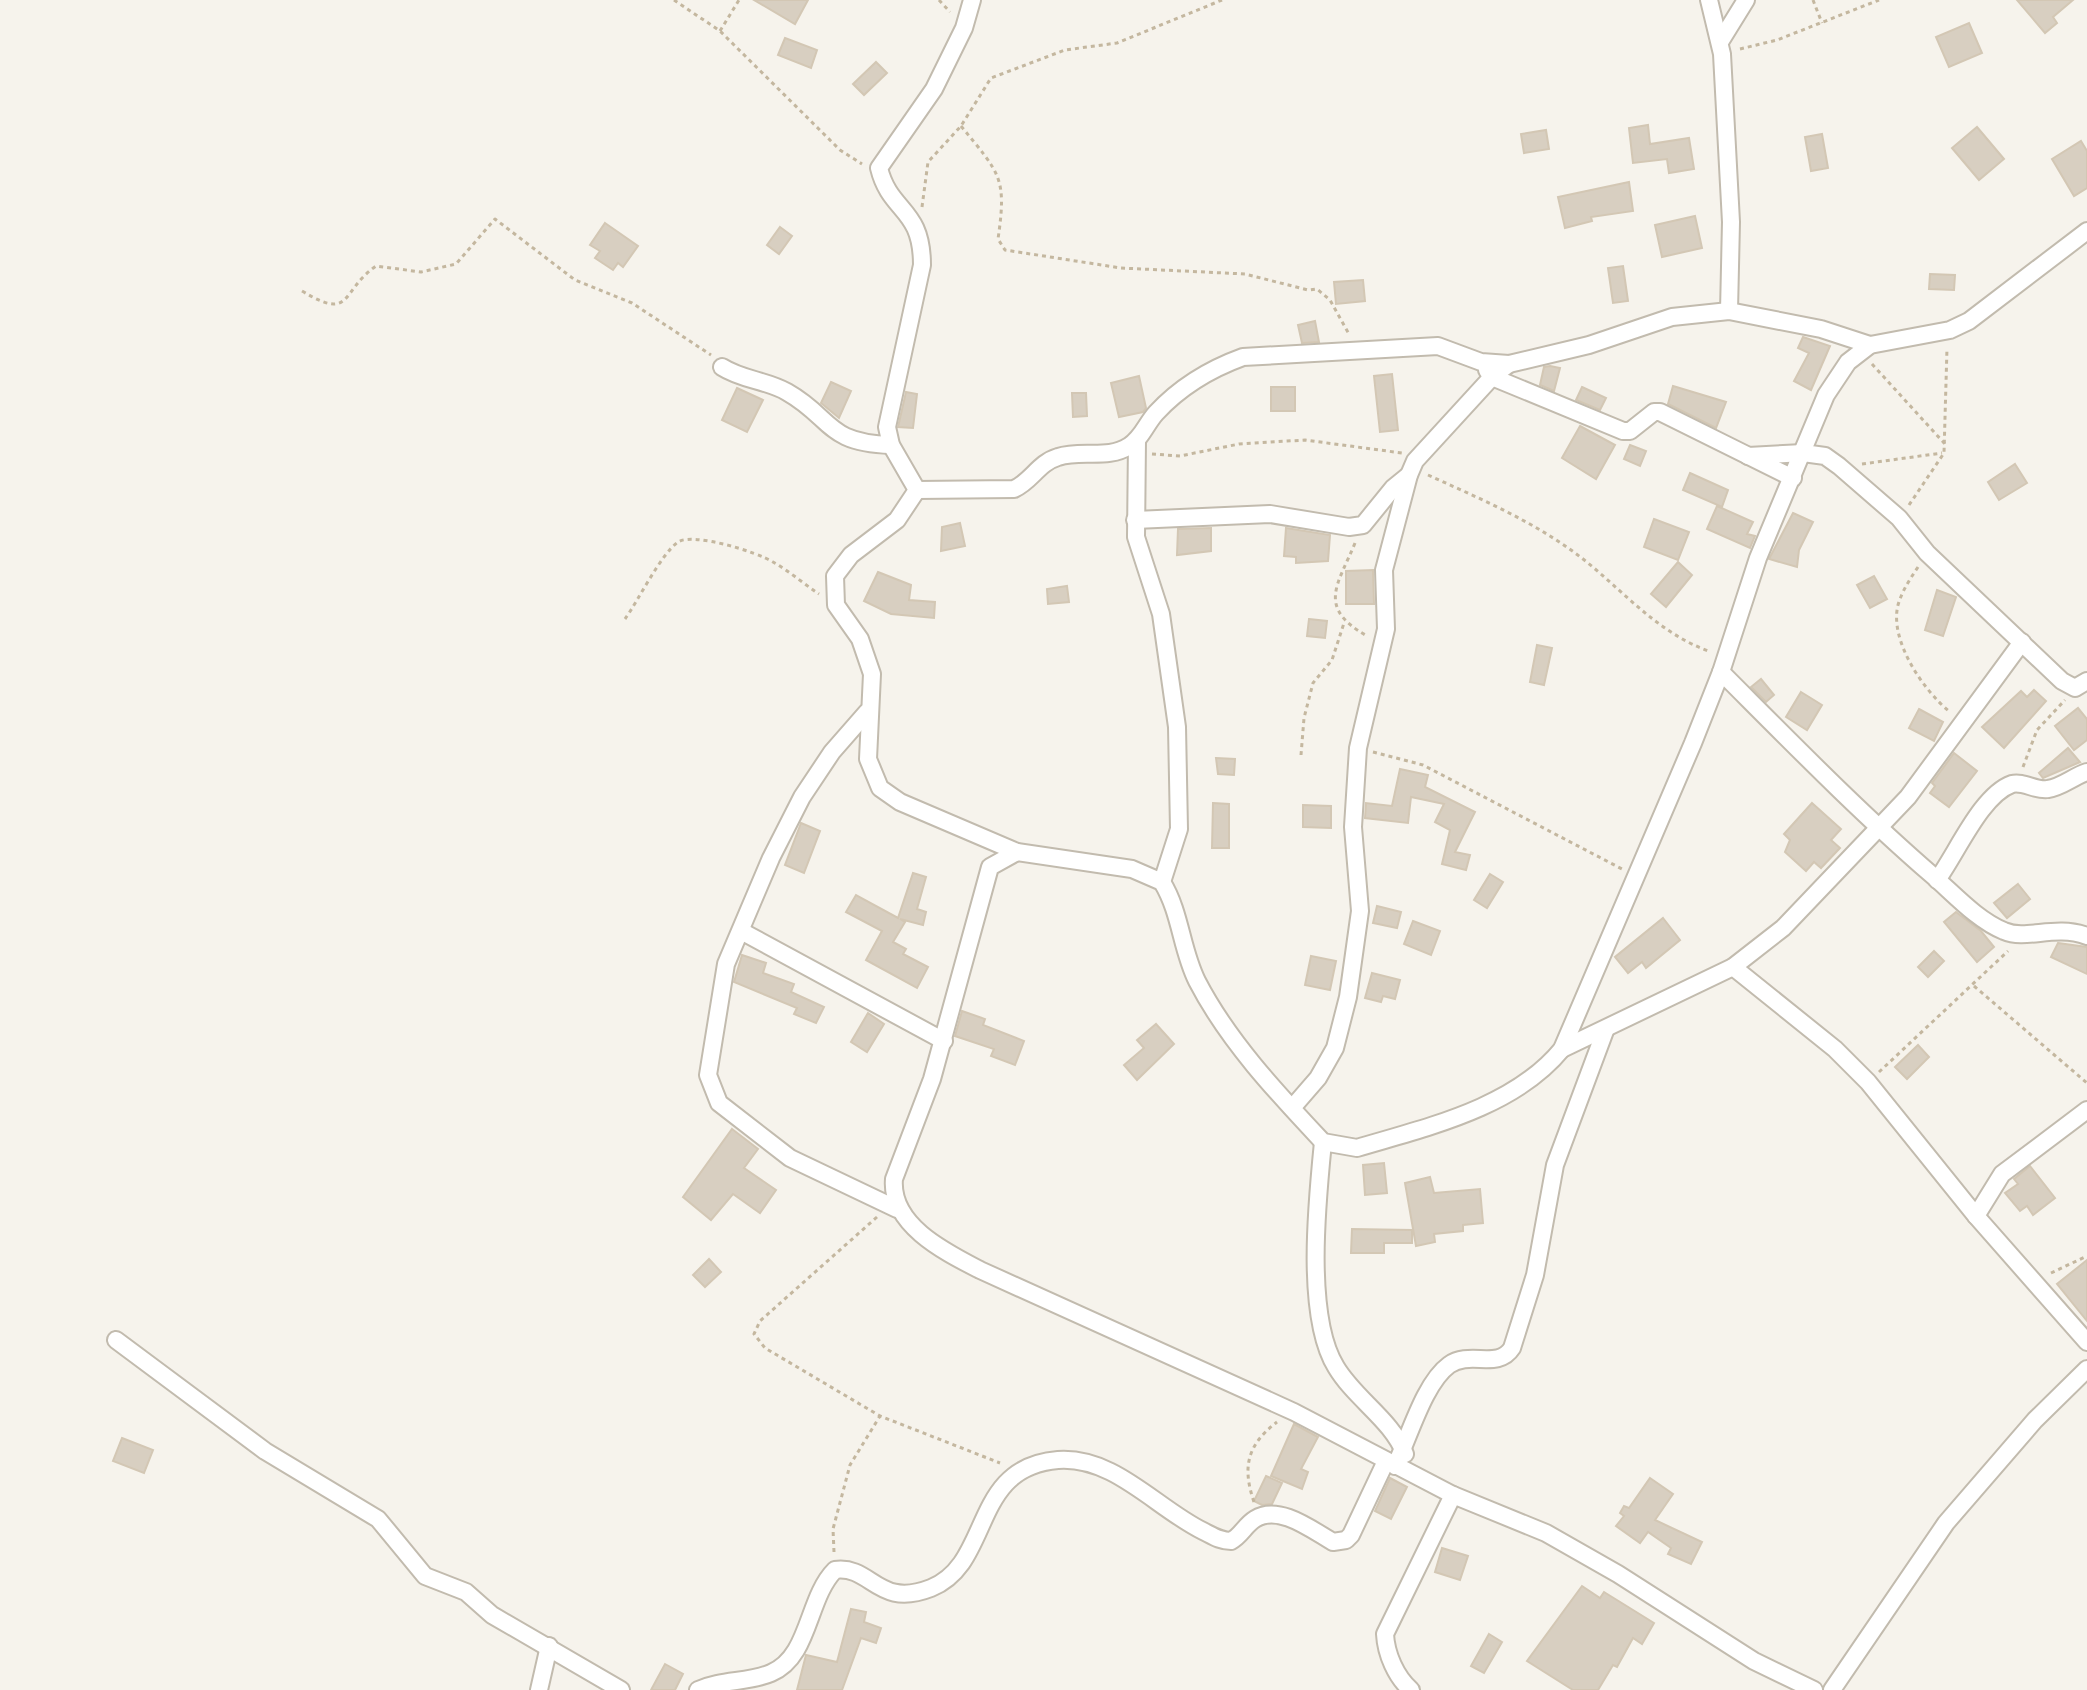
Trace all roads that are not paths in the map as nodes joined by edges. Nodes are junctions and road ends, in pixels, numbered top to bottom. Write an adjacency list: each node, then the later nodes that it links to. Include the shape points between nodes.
1 (972, 0): 12 (street, via 934,89 879,168 922,240 922,265 892,392 887,427)
2 (1709, 0): 4 (street)
3 (1746, 0): 4 (street)
4 (1721, 48): 6 (street, via 1731,222)
5 (2087, 231): 7 (street, via 1950,330)
6 (1729, 311): 7 (street, via 1796,323); 9 (street, via 1672,317)
7 (1864, 349): 14 (street, via 1826,395)
8 (1481, 362): 9 (street); 11 (street); 13 (street, via 1438,346 1243,357 1173,397)
9 (1509, 364): 11 (street)
10 (722, 367): 12 (street, via 785,390 844,438)
11 (1492, 377): 15 (street, via 1623,431 1660,412); 16 (street)
12 (891, 445): 18 (street)
13 (1134, 453): 18 (street, via 1061,455 1014,489); 19 (street)
14 (1803, 453): 15 (street); 17 (street); 20 (street, via 1825,456 1839,466 1899,518 1927,553)
15 (1748, 456): 17 (street)
16 (1412, 468): 19 (street, via 1363,525 1270,514); 37 (street, via 1384,570 1383,644 1358,748 1353,827 1360,911 1348,997 1335,1048)
17 (1793, 478): 21 (street, via 1758,558)
18 (917, 490): 23 (street, via 897,520 840,566 833,589 836,605 868,655 872,674)
19 (1135, 520): 30 (street, via 1141,561 1166,637 1177,727 1179,829)
20 (2022, 642): 22 (street, via 2062,681); 25 (street)
21 (1723, 665): 25 (street); 36 (street)
22 (2081, 685)
23 (867, 712): 26 (street, via 868,759 880,788 900,802); 31 (street, via 802,797)
24 (2087, 772): 29 (street, via 2043,790 2016,783 1986,802)
25 (1879, 831): 29 (street); 33 (street, via 1783,928)
26 (976, 832): 27 (street); 28 (street)
27 (1017, 852): 28 (street); 30 (street, via 1132,869)
28 (990, 867): 35 (street)
29 (1937, 880): 32 (street, via 2005,932 2023,936 2069,929)
30 (1162, 882): 37 (street, via 1181,924 1195,978 1217,1015)
31 (741, 931): 35 (street); 40 (street, via 726,964 708,1075 719,1103 790,1158)
32 (2087, 936)
33 (1733, 967): 34 (street); 41 (street, via 1868,1082)
34 (1605, 1031): 36 (street); 45 (street, via 1555,1165 1535,1275 1512,1348 1498,1360 1469,1356 1446,1367 1426,1395)
35 (944, 1041): 40 (street, via 894,1179)
36 (1562, 1049): 39 (street, via 1531,1081 1486,1103 1357,1148)
37 (1292, 1108): 39 (street)
38 (2087, 1110): 41 (street, via 2002,1174)
39 (1323, 1142): 45 (street, via 1315,1296 1320,1331 1337,1370)
40 (892, 1207): 46 (street, via 953,1256 980,1270 1294,1412)
41 (1976, 1216): 43 (street)
42 (116, 1340): 49 (street, via 265,1451 378,1519 425,1576 466,1592 492,1615)
43 (2087, 1342)
44 (2087, 1369): 55 (street, via 1946,1523)
45 (1403, 1449): 46 (street); 47 (street)
46 (1390, 1464): 47 (street); 52 (street, via 1346,1540 1333,1542 1285,1516 1260,1516 1238,1537 1223,1541 1104,1468 1059,1460 1019,1469 995,1498 970,1547 935,1586 892,1593 852,1570 835,1570 821,1585 796,1651 783,1665 772,1673)
47 (1413, 1474): 48 (street)
48 (1453, 1495): 53 (street, via 1385,1634 1399,1678); 54 (street, via 1546,1533 1754,1661)
49 (549, 1646): 50 (street); 51 (street)
50 (539, 1690)
51 (621, 1690)
52 (698, 1690)
53 (1411, 1690)
54 (1814, 1690)
55 (1832, 1690)

